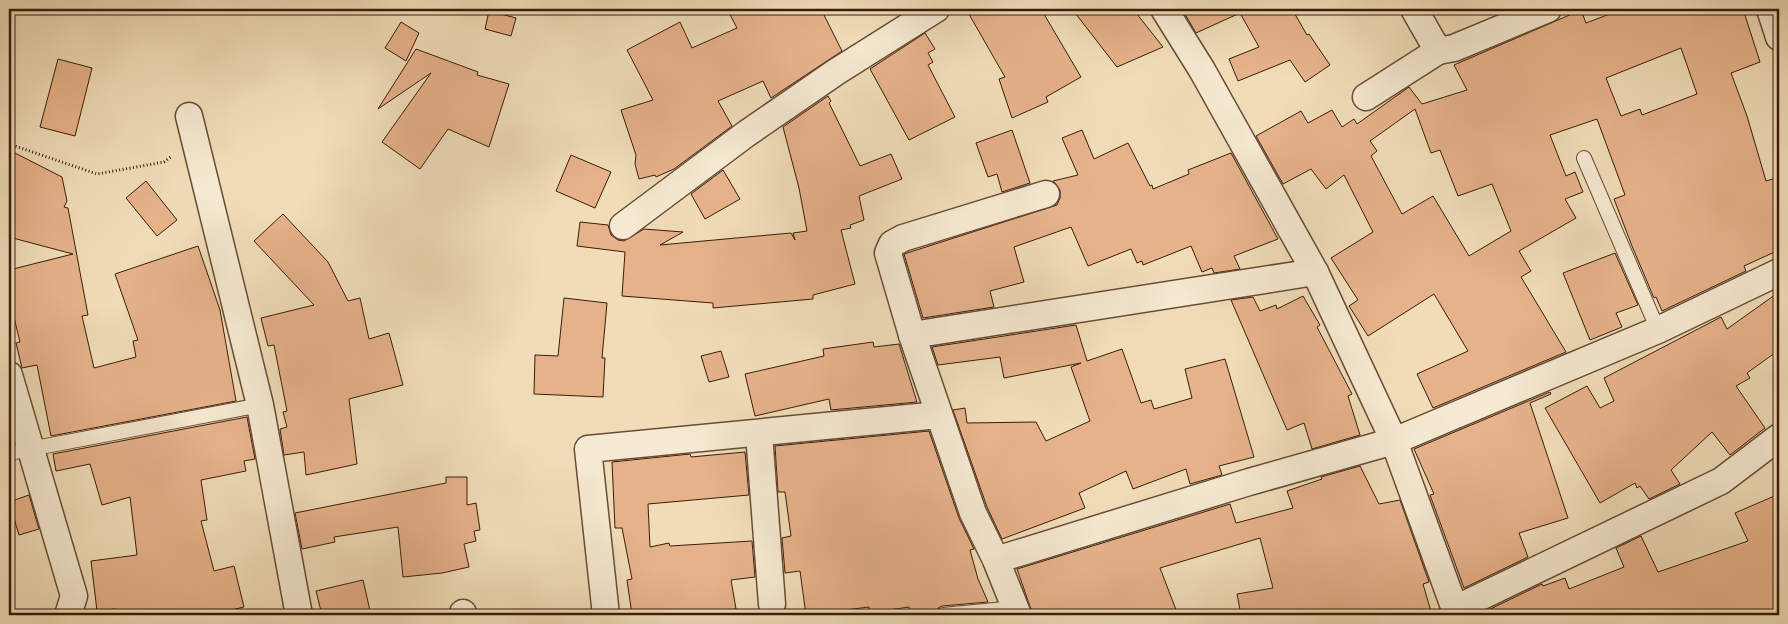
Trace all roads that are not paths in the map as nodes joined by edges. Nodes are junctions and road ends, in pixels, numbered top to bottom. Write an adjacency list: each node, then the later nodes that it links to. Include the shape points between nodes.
1 (936, 9): 12 (street, via 746,134)
2 (1164, 9): 13 (street, via 1202,70)
3 (1414, 9): 7 (street)
4 (1548, 9): 7 (street, via 1454,48)
5 (1770, 9): 6 (street)
6 (1779, 37)
7 (1438, 51): 8 (street)
8 (1366, 98)
9 (189, 116): 18 (street)
10 (1584, 158): 15 (lane)
11 (1046, 194): 16 (street, via 892,244 888,253)
12 (623, 226)
13 (1315, 272): 16 (street); 22 (street)
14 (1779, 272): 15 (street)
15 (1658, 330): 22 (street)
16 (912, 335): 19 (street)
17 (9, 375): 23 (street)
18 (260, 405): 23 (lane); 29 (street)
19 (939, 415): 20 (street); 24 (street, via 973,513)
20 (759, 434): 25 (street); 30 (street, via 588,448)
21 (1779, 437): 27 (street, via 1721,480)
22 (1394, 441): 24 (street, via 1248,482); 27 (street)
23 (20, 451): 28 (street, via 74,596)
24 (996, 560): 26 (street)
25 (772, 604)
26 (1016, 612): 31 (lane)
27 (1456, 612)
28 (68, 615)
29 (299, 615)
30 (606, 615)
31 (943, 615)

